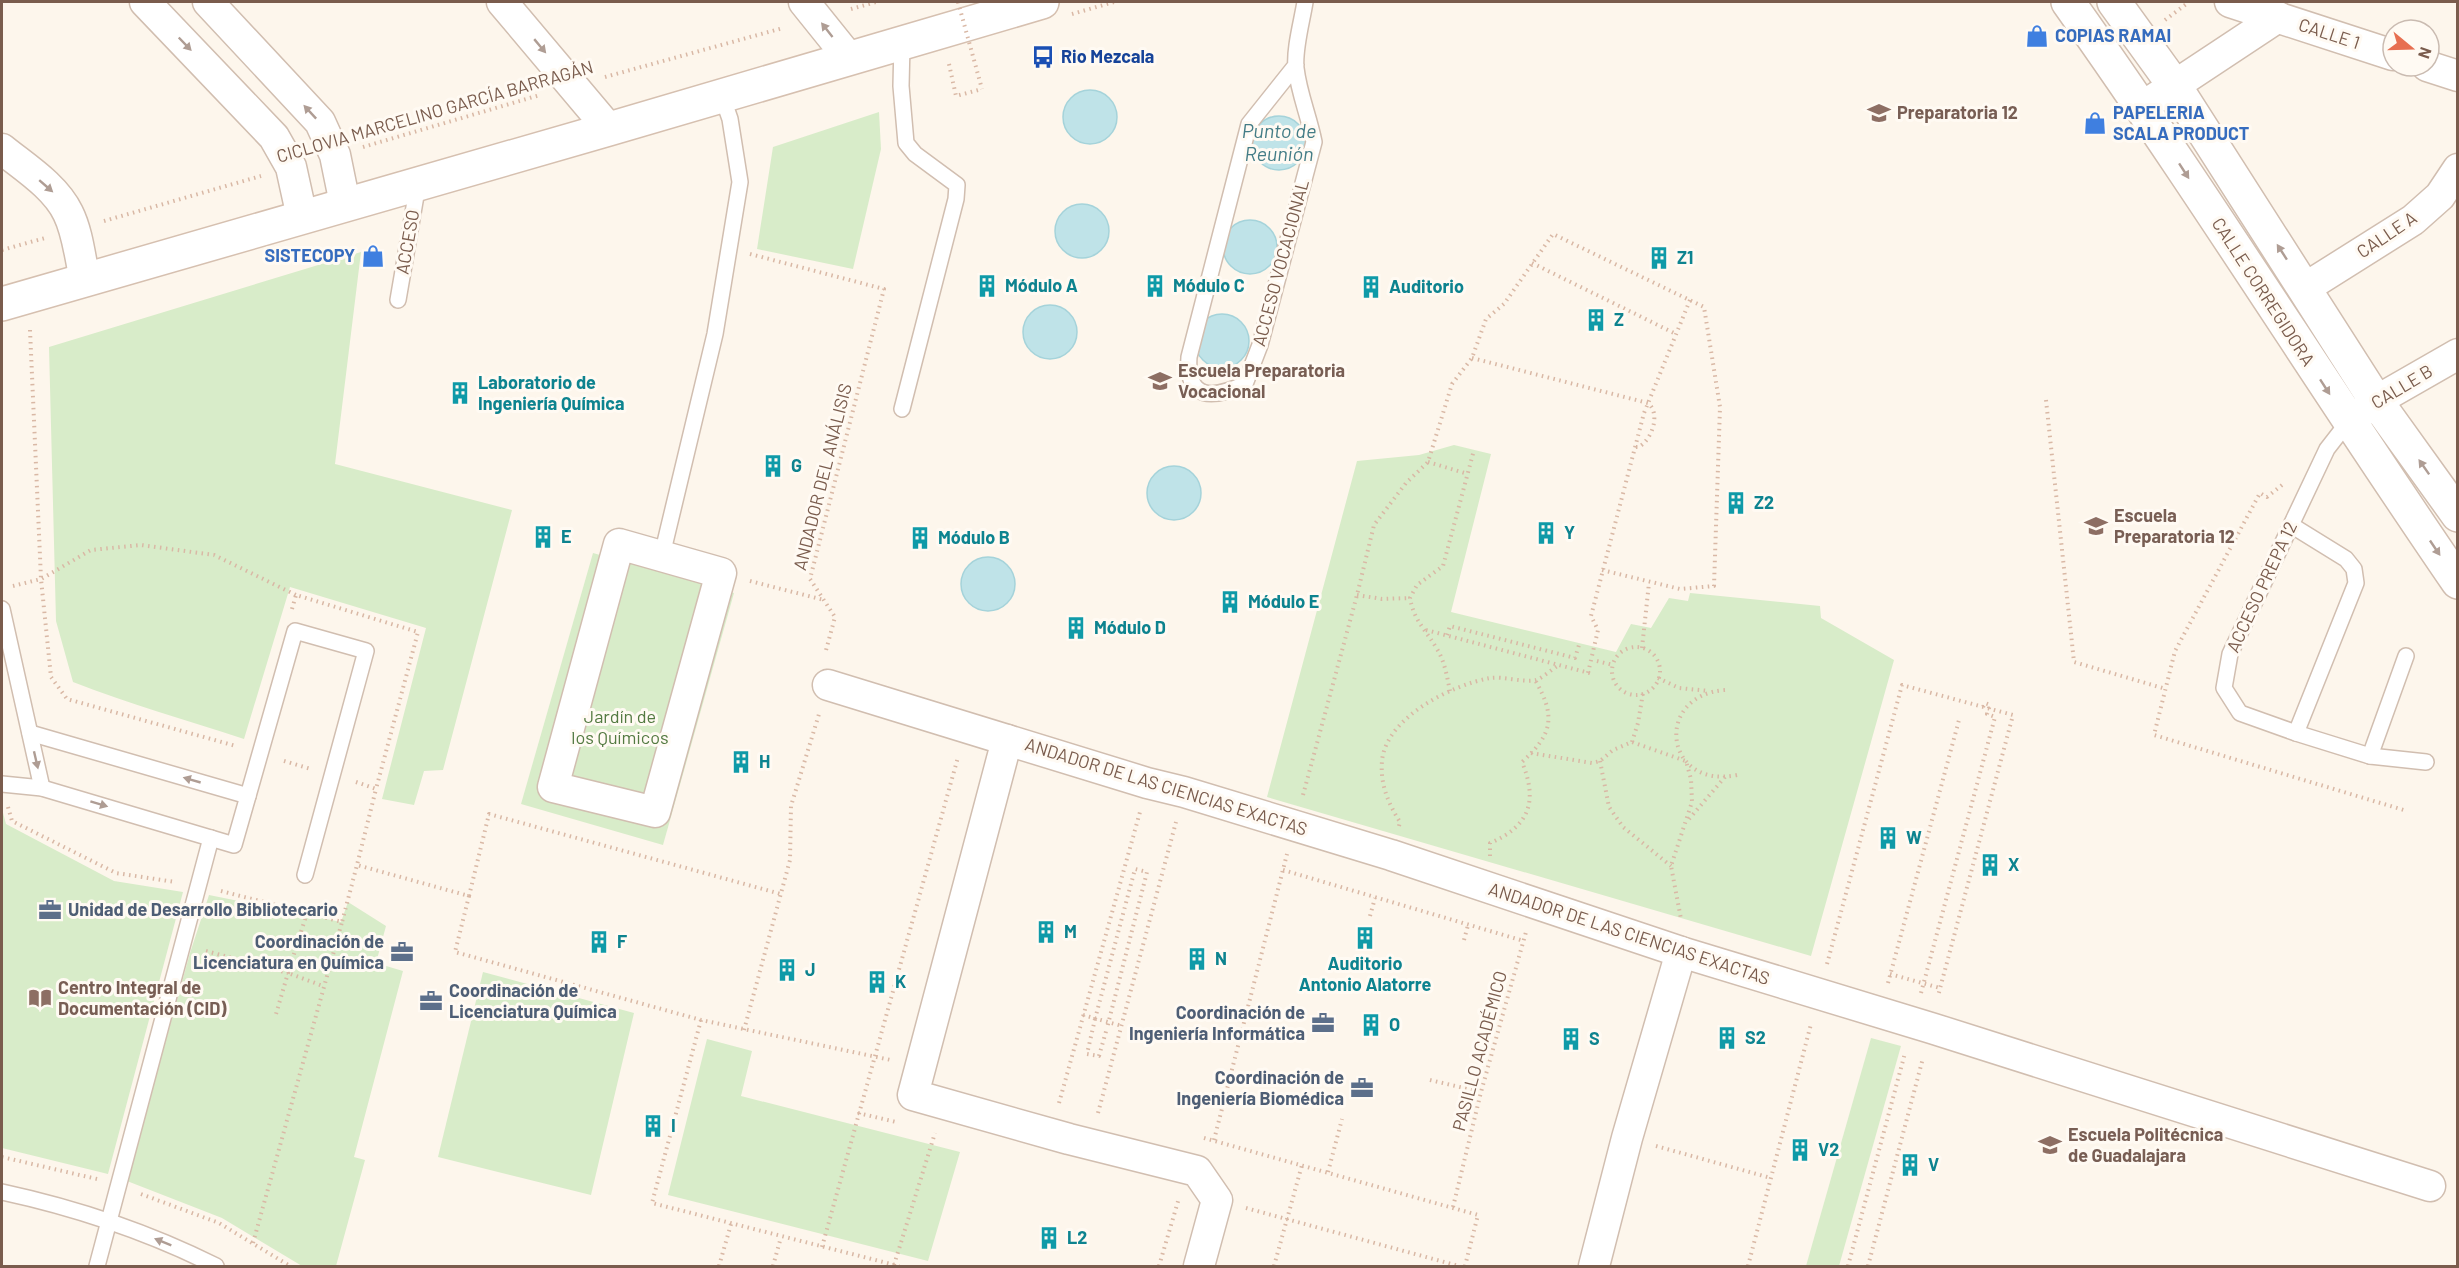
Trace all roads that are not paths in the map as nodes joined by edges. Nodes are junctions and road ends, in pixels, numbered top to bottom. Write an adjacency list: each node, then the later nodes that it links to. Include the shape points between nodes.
1 (145, 2): 27 (street, one-way to 27, via 274,137 291,167)
2 (208, 2): 26 (street, one-way to 2, via 335,155 320,122)
3 (502, 2): 22 (street, one-way to 22)
4 (1042, 2): 12 (street)
5 (1305, 2): 16 (lane, ACCESO VOCACIONAL)
6 (2068, 2): 15 (street, CALLE CORREGIDORA)
7 (2114, 2): 11 (street, CALLE CORREGIDORA)
8 (2230, 2): 10 (street, CALLE 1)
9 (811, 10): 14 (street, one-way to 9)
10 (2278, 17): 13 (street, CALLE 1); 19 (street)
11 (2140, 38): 15 (street); 19 (street, CALLE CORREGIDORA)
12 (902, 43): 14 (street); 34 (lane, via 906,143 957,184)
13 (2381, 51)
14 (849, 58): 20 (street)
15 (2111, 62): 21 (street, CALLE CORREGIDORA)
16 (1296, 65): 16 (lane, ACCESO VOCACIONAL, via 1249,124 1189,357 1188,375 1197,390 1212,395 1245,384 1260,345 1314,142)
17 (2441, 71): 18 (street)
18 (2457, 76)
19 (2174, 85): 21 (street); 29 (street, CALLE CORREGIDORA, one-way to 19)
20 (722, 96): 22 (street); 38 (lane, via 730,119 740,182 715,334)
21 (2142, 107): 35 (street, CALLE CORREGIDORA, one-way to 35)
22 (609, 129): 25 (street)
23 (2, 149): 28 (street, one-way to 28, via 53,192 67,211)
24 (2457, 169): 29 (street, CALLE A, via 2440,196 2413,220)
25 (418, 184): 26 (street); 31 (lane, ACCESO)
26 (345, 204): 27 (street)
27 (302, 217): 28 (street)
28 (85, 280): 30 (street)
29 (2305, 288): 33 (street, CALLE CORREGIDORA)
30 (15, 300)
31 (399, 300)
32 (2457, 354): 33 (street, CALLE B)
33 (2376, 401): 35 (street, CALLE B); 36 (street, CALLE CORREGIDORA, one-way to 33)
34 (902, 409)
35 (2348, 422): 37 (lane, ACCESO PREPA 12, via 2327,449); 39 (street, CALLE CORREGIDORA, one-way to 39)
36 (2457, 515)
37 (2291, 525): 44 (lane, via 2346,560 2354,569 2356,583); 44 (lane, ACCESO PREPA 12, via 2230,654 2224,688 2240,713)
38 (662, 555): 38 (street, via 720,573 655,812 553,787 619,544)
39 (2457, 582)
40 (2, 609): 43 (lane)
41 (2406, 656): 46 (lane)
42 (828, 685): 45 (street, ANDADOR DE LAS CIENCIAS EXACTAS)
43 (30, 733): 49 (lane, one-way to 49); 50 (lane, one-way to 43)
44 (2296, 733): 46 (lane, ACCESO PREPA 12)
45 (1007, 740): 53 (street, ANDADOR DE LAS CIENCIAS EXACTAS, via 1391,855); 59 (street, via 913,1095 1197,1171 1217,1200)
46 (2370, 756): 47 (lane, ACCESO PREPA 12)
47 (2426, 762)
48 (2, 784): 49 (lane)
49 (42, 788): 51 (lane, one-way to 51)
50 (248, 796): 51 (lane, via 234,845); 52 (lane, via 296,631 366,651)
51 (211, 838): 56 (lane)
52 (305, 875)
53 (1681, 952): 54 (street, ANDADOR DE LAS CIENCIAS EXACTAS, via 1822,984); 60 (street)
54 (2430, 1186)
55 (2, 1192): 56 (lane)
56 (109, 1221): 57 (lane); 58 (lane, one-way to 56)
57 (97, 1266)
58 (216, 1266)
59 (1199, 1266)
60 (1594, 1266)

